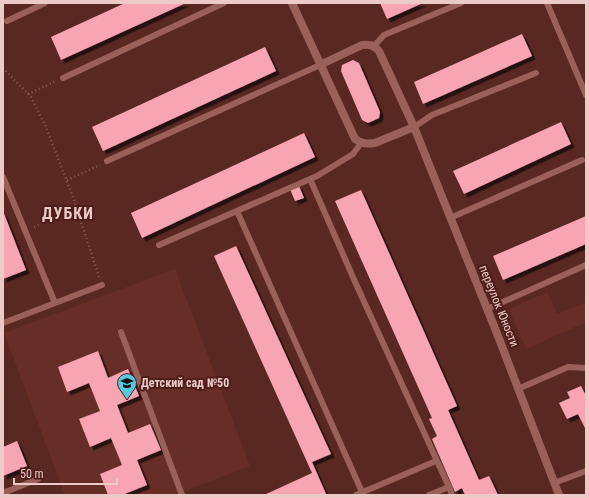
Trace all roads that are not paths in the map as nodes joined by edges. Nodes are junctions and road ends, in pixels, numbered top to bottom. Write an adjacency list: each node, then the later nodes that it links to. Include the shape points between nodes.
1 (45, 3): 6 (lane)
2 (224, 3): 10 (lane)
3 (292, 3): 8 (street)
4 (461, 3): 7 (lane, via 384,35)
5 (547, 3): 11 (lane)
6 (7, 21)
7 (374, 46): 8 (street, via 362,45); 12 (street, переулок Юности, via 379,51)
8 (320, 65): 13 (street, via 355,139); 15 (lane)
9 (536, 73): 12 (lane, via 432,114)
10 (63, 78)
11 (586, 95)
12 (414, 127): 13 (street, via 375,143); 19 (street, переулок Юности)
13 (361, 143): 17 (lane, via 353,154)
14 (582, 160): 19 (lane)
15 (108, 161)
16 (3, 177): 23 (lane)
17 (310, 179): 18 (lane); 29 (lane)
18 (237, 211): 20 (lane); 35 (lane)
19 (450, 218): 24 (street, переулок Юности)
20 (159, 245)
21 (586, 265): 24 (lane)
22 (102, 285): 23 (lane)
23 (55, 303): 25 (lane)
24 (487, 309): 28 (street, переулок Юности)
25 (3, 323)
26 (121, 332): 36 (lane)
27 (586, 368): 28 (lane, via 568,367)
28 (518, 389): 32 (street, переулок Юности)
29 (436, 461): 33 (lane); 35 (lane)
30 (586, 471): 32 (lane)
31 (38, 479): 34 (lane)
32 (554, 484): 39 (street, переулок Юности)
33 (449, 487): 37 (lane); 38 (lane)
34 (3, 493)
35 (359, 494)
36 (182, 495)
37 (429, 495)
38 (452, 495)
39 (559, 495)

